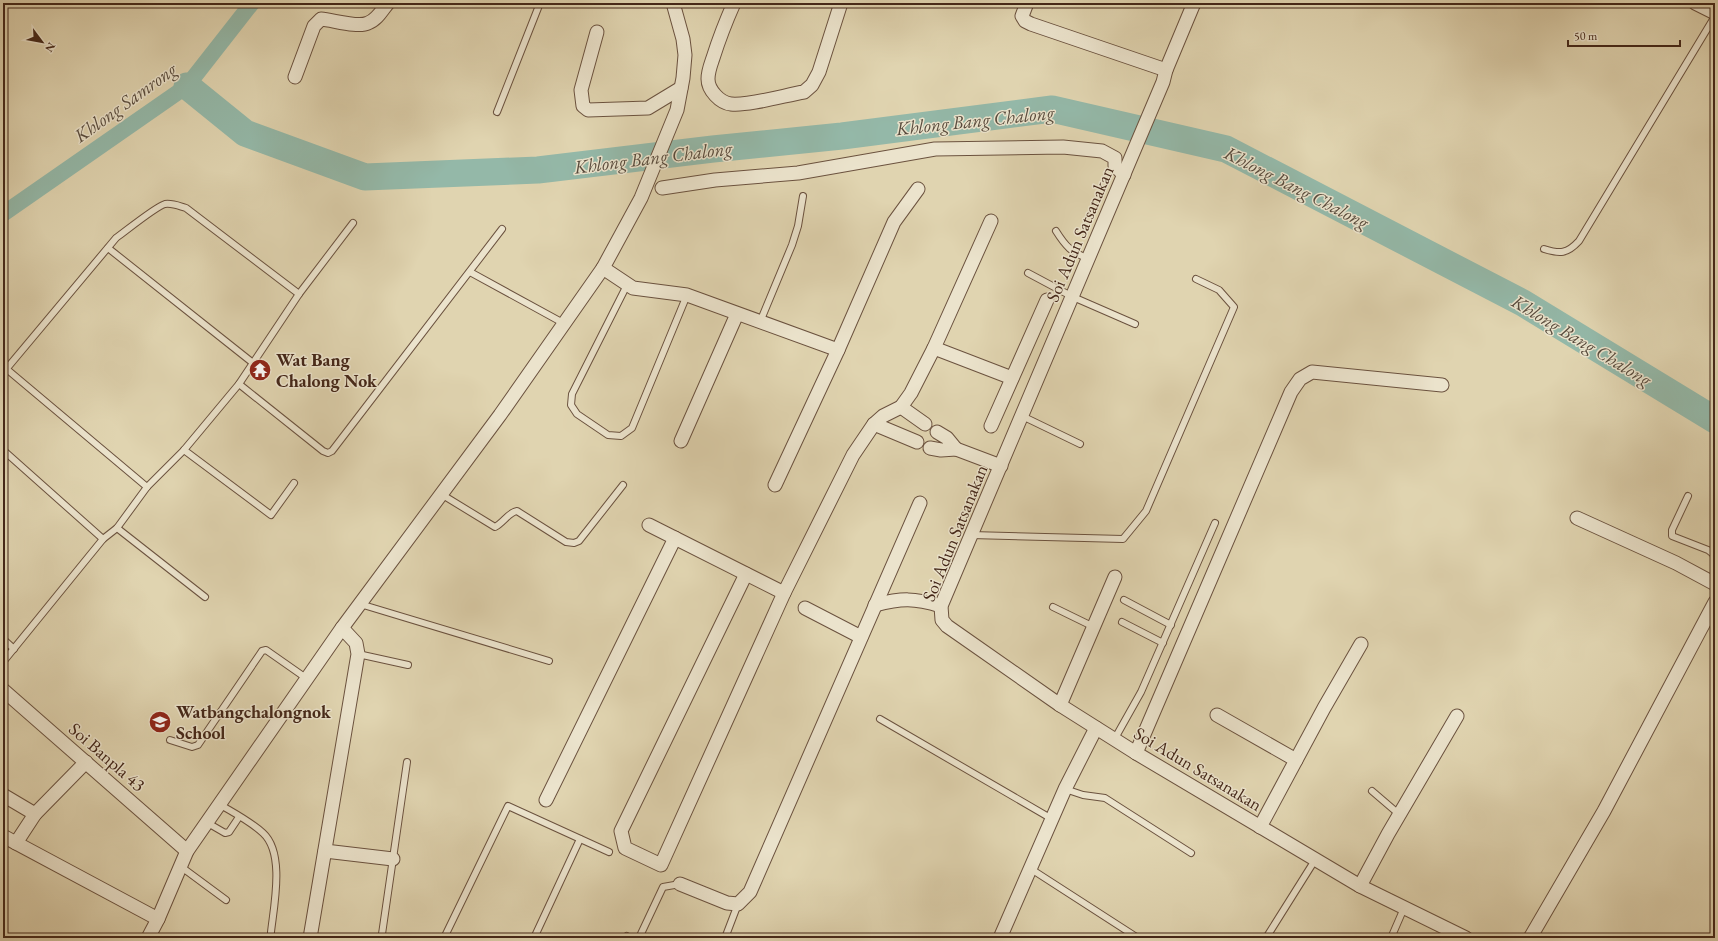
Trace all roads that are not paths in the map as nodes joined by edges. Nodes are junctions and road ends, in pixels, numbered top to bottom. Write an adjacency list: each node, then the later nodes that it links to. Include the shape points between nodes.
1 (388, 3): 12 (street, via 368,24 321,19 314,26)
2 (540, 3): 14 (lane)
3 (673, 3): 13 (street, via 685,55)
4 (734, 3): 5 (street, via 722,30 708,81 714,93 722,101 731,104 804,92 812,85 819,72)
5 (841, 3)
6 (1027, 3): 11 (street, via 1022,16 1024,21)
7 (1194, 3): 11 (street, Soi Adun Satsanakan)
8 (1695, 3): 9 (street)
9 (1713, 11): 24 (lane, via 1579,240 1566,251 1557,253)
10 (596, 32): 13 (street, via 581,90 583,106 588,110 648,108)
11 (1165, 76): 15 (street, Soi Adun Satsanakan)
12 (295, 77)
13 (681, 88): 26 (street, via 677,110 654,169 630,221)
14 (497, 112)
15 (1125, 173): 16 (street, via 1115,166 1115,158 1102,152 1063,147 935,149 798,173 715,180); 25 (street, Soi Adun Satsanakan)
16 (662, 188)
17 (918, 188): 40 (street, via 894,222)
18 (803, 196): 36 (lane, via 792,245)
19 (992, 221): 39 (street)
20 (353, 223): 31 (lane)
21 (502, 229): 27 (lane)
22 (1056, 231): 25 (lane, via 1071,250)
23 (108, 248): 31 (lane, via 135,223 164,204 174,204 186,208); 41 (lane); 42 (lane)
24 (1544, 249)
25 (1089, 259): 33 (street, Soi Adun Satsanakan)
26 (603, 268): 30 (street); 37 (street)
27 (470, 272): 37 (lane); 44 (lane, via 328,453)
28 (1028, 273): 33 (lane)
29 (1196, 278): 71 (lane, via 1219,290 1234,307 1146,511 1123,539)
30 (627, 285): 32 (street); 32 (lane, via 572,394 571,405 577,414 608,435 621,436 632,428)
31 (299, 294): 41 (lane)
32 (687, 295): 35 (street)
33 (1073, 297): 38 (lane); 47 (street, Soi Adun Satsanakan)
34 (1047, 300): 43 (street)
35 (737, 314): 36 (street); 52 (street)
36 (760, 322): 40 (street)
37 (565, 324): 64 (street)
38 (1135, 324)
39 (934, 348): 43 (street); 46 (street, via 912,393)
40 (838, 350): 62 (street)
41 (253, 363): 44 (lane)
42 (4, 369): 63 (lane)
43 (1012, 378): 50 (street)
44 (240, 384): 58 (lane)
45 (1442, 385): 109 (street, via 1312,372 1300,379 1290,392)
46 (901, 407): 48 (street); 49 (street)
47 (1022, 416): 54 (lane); 59 (street, Soi Adun Satsanakan)
48 (874, 424): 53 (street); 78 (street, via 853,455)
49 (925, 424)
50 (990, 426)
51 (937, 432): 56 (street)
52 (681, 441)
53 (917, 442)
54 (1080, 444)
55 (930, 448): 56 (street)
56 (956, 449): 59 (street)
57 (3, 450): 73 (lane)
58 (184, 450): 60 (lane, via 271,516); 63 (lane)
59 (1001, 466): 71 (street, Soi Adun Satsanakan)
60 (294, 483)
61 (623, 485): 64 (lane, via 579,541 574,543 566,542 517,511 513,511 495,527)
62 (774, 485)
63 (147, 487): 70 (lane)
64 (441, 494): 82 (street)
65 (1688, 496): 74 (lane, via 1672,530 1672,536 1708,550)
66 (920, 503): 83 (street)
67 (1577, 518): 77 (street, via 1676,563)
68 (1215, 523): 88 (lane)
69 (649, 525): 72 (street)
70 (117, 528): 73 (lane); 79 (lane)
71 (972, 534): 84 (street, Soi Adun Satsanakan)
72 (674, 538): 75 (street); 116 (street)
73 (103, 539): 95 (lane)
74 (1715, 560)
75 (746, 574): 78 (street); 78 (street, via 621,831 625,848 661,865)
76 (1115, 577): 89 (street)
77 (1715, 584)
78 (784, 593)
79 (205, 597)
80 (1124, 600): 88 (lane)
81 (1715, 602): 154 (street, via 1604,811)
82 (360, 604): 90 (street); 97 (lane)
83 (875, 605): 84 (street, via 909,599); 91 (street)
84 (941, 606): 102 (street, Soi Adun Satsanakan, via 942,620 947,626)
85 (1053, 607): 89 (lane)
86 (805, 608): 91 (street)
87 (1122, 622): 93 (lane)
88 (1171, 625): 93 (lane)
89 (1094, 627): 102 (street)
90 (342, 628): 96 (street, via 356,643); 100 (street)
91 (862, 637): 138 (street, via 750,892)
92 (3, 640): 95 (lane)
93 (1163, 643): 108 (lane, via 1137,702)
94 (1361, 644): 110 (street)
95 (14, 649): 98 (lane)
96 (358, 654): 99 (lane); 128 (street)
97 (549, 661)
98 (3, 662)
99 (408, 665)
100 (306, 678): 107 (lane, via 266,650 262,651 198,745 192,747); 117 (street)
101 (5, 697): 111 (street, Soi Banpla 43)
102 (1060, 705): 106 (street, Soi Adun Satsanakan)
103 (1217, 714): 110 (street)
104 (1457, 716): 119 (street)
105 (880, 719): 121 (lane)
106 (1096, 728): 108 (street, Soi Adun Satsanakan); 113 (street)
107 (170, 740)
108 (1114, 740): 109 (street, Soi Adun Satsanakan)
109 (1136, 753): 123 (street, Soi Adun Satsanakan)
110 (1296, 760): 123 (street)
111 (86, 762): 118 (street); 127 (street, Soi Banpla 43)
112 (406, 762): 131 (lane)
113 (1065, 789): 121 (street); 130 (lane, via 1105,798)
114 (1372, 791): 119 (lane)
115 (3, 795): 118 (street)
116 (546, 800)
117 (219, 804): 120 (lane); 122 (street)
118 (34, 814): 126 (street)
119 (1400, 815): 136 (street)
120 (239, 817): 122 (lane, via 229,832 225,833); 141 (lane, via 265,834 274,851 276,879)
121 (1053, 819): 134 (street)
122 (206, 822): 127 (street)
123 (1260, 827): 132 (street, Soi Adun Satsanakan)
124 (3, 836): 126 (street)
125 (580, 839): 129 (lane); 145 (lane, via 508,806); 146 (lane)
126 (16, 843): 140 (street)
127 (187, 851): 133 (street)
128 (325, 851): 131 (street); 144 (street)
129 (609, 852)
130 (1191, 853)
131 (393, 859): 142 (lane)
132 (1315, 860): 136 (street, Soi Adun Satsanakan); 151 (lane)
133 (180, 866): 137 (lane); 140 (street)
134 (1031, 869): 149 (street); 150 (lane)
135 (680, 884): 138 (street, via 727,903); 147 (lane, via 663,887)
136 (1360, 886): 139 (street, Soi Adun Satsanakan)
137 (226, 900)
138 (738, 904): 148 (lane)
139 (1404, 908): 152 (lane); 153 (street, Soi Adun Satsanakan)
140 (158, 919): 143 (street)
141 (271, 932)
142 (382, 934)
143 (148, 938)
144 (310, 938)
145 (444, 938)
146 (534, 938)
147 (639, 938)
148 (725, 938)
149 (1000, 938)
150 (1138, 938)
151 (1266, 938)
152 (1391, 938)
153 (1463, 938)
154 (1530, 938)

